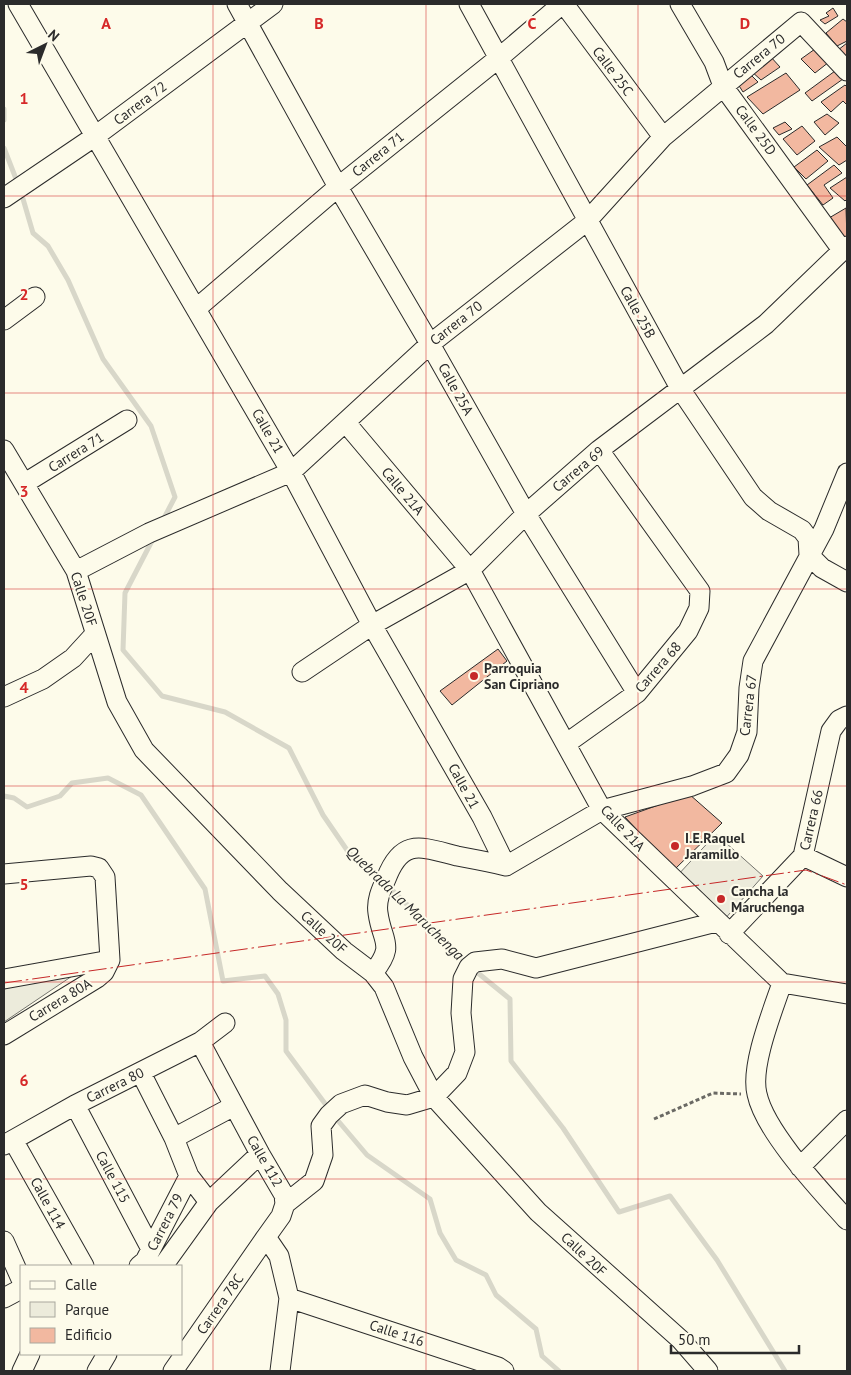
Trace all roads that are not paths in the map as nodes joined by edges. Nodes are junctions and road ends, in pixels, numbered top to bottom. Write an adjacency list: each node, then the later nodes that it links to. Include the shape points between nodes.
1 (18, 4): 11 (street, Calle 21)
2 (237, 4): 7 (street, Calle 25A)
3 (273, 4): 7 (street, Carrera 72)
4 (469, 4): 8 (street, Calle 25B)
5 (563, 4): 8 (street, Carrera 71); 12 (street, Calle 25C)
6 (680, 4): 10 (street, Calle 25D, via 714,62)
7 (249, 22): 11 (street, Carrera 72); 13 (street, Calle 25A)
8 (500, 57): 13 (street, Carrera 71); 15 (street, Calle 25B)
9 (847, 71): 10 (street, Carrera 70, via 801,22)
10 (723, 86): 12 (street, Carrera 70); 16 (street, Calle 25D)
11 (94, 137): 14 (street, Carrera 72); 18 (street, Calle 21)
12 (663, 138): 15 (street, Carrera 70)
13 (338, 187): 18 (street, Carrera 71); 20 (street, Calle 25A)
14 (5, 198)
15 (587, 221): 20 (street, Carrera 70); 21 (street, Calle 25B)
16 (845, 248): 21 (street, Carrera 69, via 766,324)
17 (36, 297): 19 (street)
18 (198, 308): 26 (street, Calle 21)
19 (4, 320)
20 (430, 344): 23 (street, Carrera 70); 29 (street, Calle 25A)
21 (681, 390): 25 (street, Carrera 69); 30 (street, Calle 25B, via 753,497 805,534)
22 (127, 420): 28 (street, Carrera 71)
23 (346, 423): 26 (street, Carrera 70); 31 (street, Calle 21A)
24 (4, 450): 28 (street, Calle 20F)
25 (600, 450): 29 (street, Carrera 69); 37 (street, Carrera 68, via 700,591 699,608 688,631)
26 (291, 472): 32 (street, Carrera 70, via 149,534); 34 (street, Calle 21)
27 (847, 473): 30 (street, Carrera 67, via 824,529)
28 (15, 478): 32 (street, Calle 20F)
29 (526, 514): 31 (street, Carrera 69); 37 (street, Calle 25A)
30 (809, 555): 33 (street, via 822,568); 41 (street, Carrera 67, via 753,661 747,732 739,755 726,773 692,786)
31 (470, 570): 34 (street, Carrera 69); 40 (street, Calle 21A)
32 (76, 571): 35 (street, Calle 20F)
33 (847, 582)
34 (372, 625): 36 (street, Carrera 69); 43 (street, Calle 21, via 482,817)
35 (95, 634): 38 (street, via 73,658 43,679); 48 (street, Calle 20F, via 117,702 144,750 280,892)
36 (302, 672)
37 (637, 693): 40 (street, Carrera 68)
38 (4, 697)
39 (847, 716): 42 (street, Carrera 66, via 839,720 831,731)
40 (567, 744): 41 (street, Calle 21A)
41 (602, 810): 43 (street, Carrera 67); 46 (street, Calle 21A)
42 (803, 856): 45 (street); 46 (street, Carrera 66)
43 (506, 866): 48 (street, via 424,847 405,851 394,860 379,895 378,912 387,944 384,959)
44 (4, 874): 47 (street, via 91,866 99,868 105,877)
45 (847, 877)
46 (723, 928): 50 (street, Calle 21A); 56 (street, via 536,968 502,959 475,962 462,978 465,1052 457,1073)
47 (110, 960): 49 (street); 53 (street, Carrera 80A, via 97,978)
48 (373, 973): 56 (street, Calle 20F, via 384,987)
49 (4, 979)
50 (782, 983): 51 (street); 63 (street, via 761,1051 756,1094 765,1115)
51 (847, 994)
52 (225, 1023): 54 (street, Carrera 80)
53 (4, 1035)
54 (200, 1042): 55 (street, Carrera 80); 58 (street, Calle 112)
55 (141, 1073): 57 (street, Carrera 80); 60 (street)
56 (434, 1098): 66 (street, via 407,1105 365,1095 341,1104 321,1126 323,1154 314,1181); 85 (street, Calle 20F, via 538,1212 681,1340)
57 (75, 1105): 61 (street, Carrera 80); 70 (street, Calle 115)
58 (234, 1106): 60 (street); 62 (street, Calle 112)
59 (847, 1120): 63 (street)
60 (174, 1138): 64 (street)
61 (8, 1142): 71 (street, Calle 114)
62 (260, 1154): 65 (street); 66 (street, Calle 112, via 284,1195)
63 (800, 1167): 67 (street)
64 (189, 1176): 65 (street); 70 (street, Carrera 79)
65 (209, 1202): 73 (street)
66 (285, 1204): 68 (street, Calle 112, via 281,1216)
67 (847, 1220)
68 (266, 1237): 77 (street, via 279,1256); 80 (street, Carrera 78C)
69 (4, 1240): 74 (street)
70 (151, 1249): 72 (street, Carrera 79)
71 (83, 1265)
72 (140, 1265)
73 (164, 1265)
74 (20, 1277)
75 (20, 1290): 76 (street)
76 (4, 1298)
77 (289, 1298): 83 (street); 84 (street, Calle 116)
78 (30, 1355): 81 (street)
79 (106, 1355): 82 (street)
80 (175, 1370)
81 (22, 1371)
82 (97, 1371)
83 (280, 1371)
84 (504, 1371)
85 (708, 1371)

